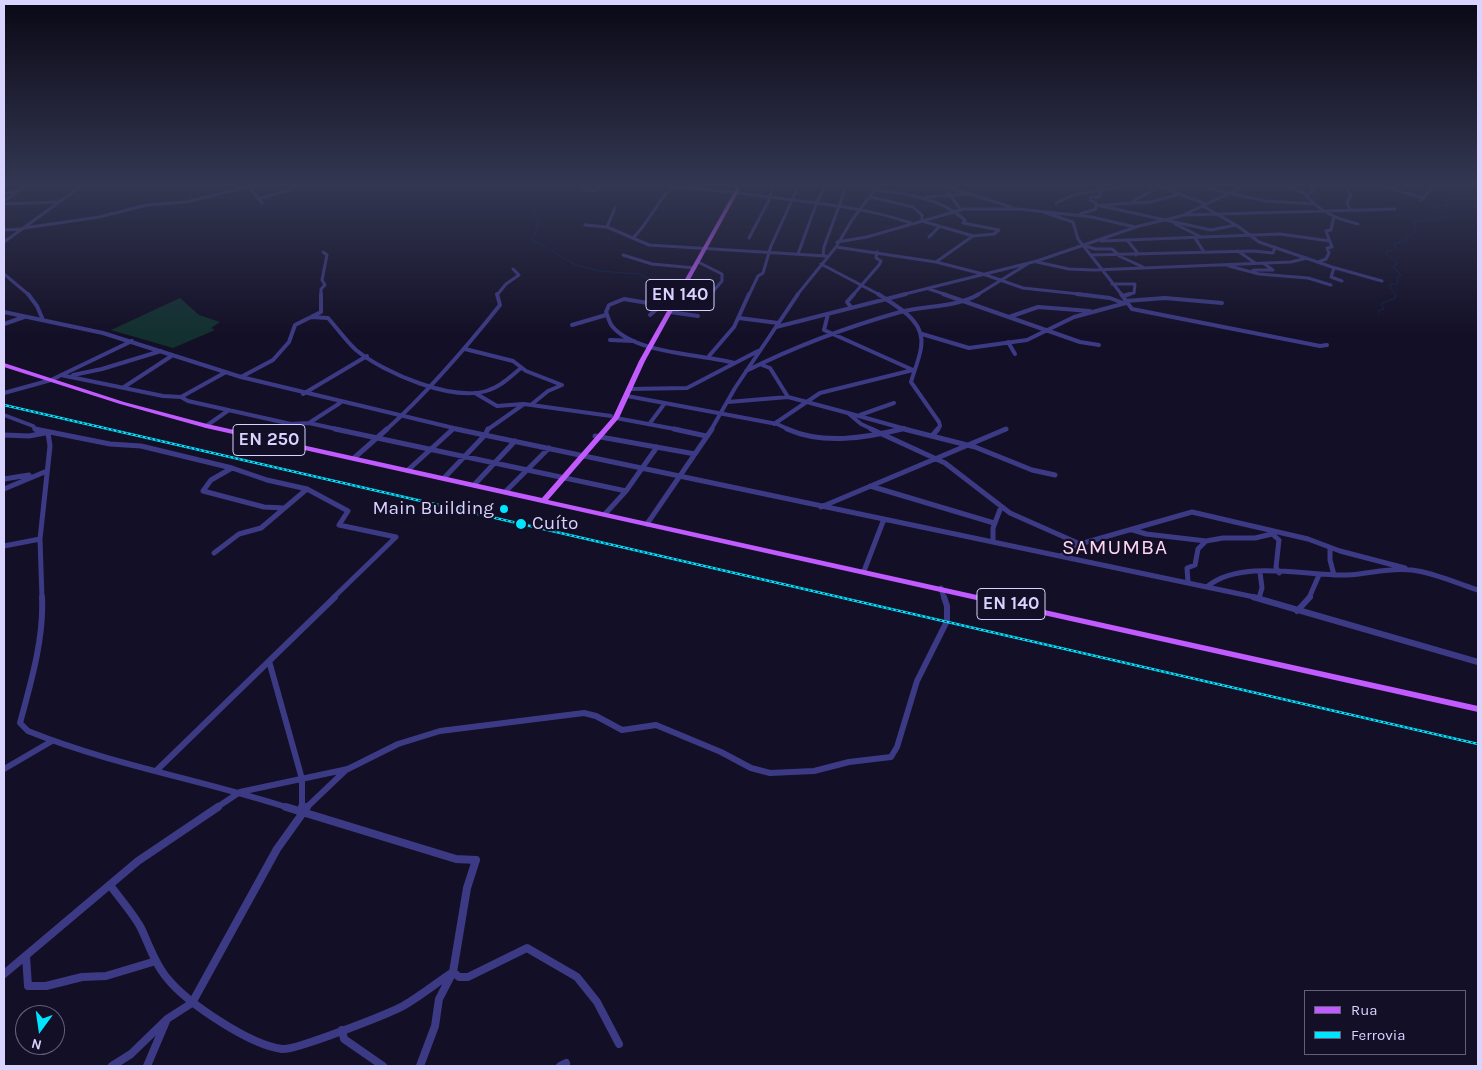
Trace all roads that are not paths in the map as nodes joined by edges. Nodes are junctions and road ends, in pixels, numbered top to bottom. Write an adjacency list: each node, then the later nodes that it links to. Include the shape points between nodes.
1 (711, 237): 22 (main road, EN 140)
2 (776, 237): 27 (street)
3 (805, 237): 31 (street)
4 (830, 237): 33 (street)
5 (841, 237): 20 (street)
6 (867, 237): 20 (street)
7 (972, 237): 37 (street)
8 (1077, 237): 21 (street)
9 (1105, 237): 19 (street)
10 (1226, 237): 16 (street)
11 (1249, 237): 24 (street)
12 (1306, 237): 18 (street)
13 (1329, 237): 18 (street)
14 (633, 238): 22 (street, via 649,245)
15 (1195, 238): 16 (street); 17 (street); 29 (street)
16 (1201, 238)
17 (1127, 240): 19 (street); 32 (street)
18 (1330, 240): 39 (street, via 1332,247 1327,248 1327,257)
19 (1093, 241): 21 (street)
20 (837, 242): 23 (street)
21 (1082, 245): 34 (street); 35 (street, via 1112,249); 38 (street)
22 (706, 247): 27 (street); 44 (main road, EN 140)
23 (836, 247): 28 (street); 33 (street)
24 (1275, 247): 25 (street, via 1273,252); 36 (street)
25 (1238, 251): 29 (street); 41 (street)
26 (323, 252): 77 (street, via 327,258 322,280 325,285 321,289 321,312)
27 (769, 252): 31 (street); 79 (street, via 763,273 758,276)
28 (878, 252): 37 (street); 57 (street, via 876,258 881,261)
29 (1204, 252): 32 (street)
30 (623, 254): 44 (street, via 652,264)
31 (798, 254): 33 (street)
32 (1136, 255): 35 (street)
33 (824, 256): 43 (street)
34 (1092, 256): 35 (street); 49 (street)
35 (1119, 256): 46 (street)
36 (1307, 258): 39 (street); 42 (street)
37 (936, 262): 52 (street)
38 (1037, 262): 40 (street); 49 (street)
39 (1318, 262): 47 (street)
40 (1029, 263): 52 (street); 53 (street)
41 (1255, 263): 42 (street); 45 (street)
42 (1262, 263): 50 (street, via 1273,270)
43 (821, 264): 57 (street); 83 (street)
44 (696, 265): 60 (main road, EN 140); 60 (street, via 722,274 722,281 710,296)
45 (1224, 265): 46 (street); 50 (street)
46 (1143, 268): 49 (street)
47 (1334, 268): 54 (street); 55 (street, via 1331,277)
48 (513, 269): 94 (street, via 519,275 497,294 500,305)
49 (1101, 269): 56 (street)
50 (1248, 271): 58 (street, via 1308,278)
51 (4, 274): 80 (street, via 26,293 40,310)
52 (983, 274): 53 (street); 59 (street)
53 (1000, 280): 63 (street, via 980,295); 64 (street, via 1023,288)
54 (1382, 280)
55 (1342, 281)
56 (1112, 284): 61 (street); 61 (street, via 1135,284 1134,293)
57 (863, 285): 62 (street); 67 (street, via 846,303)
58 (1331, 285)
59 (927, 289): 62 (street); 63 (street)
60 (680, 294): 68 (main road, EN 140)
61 (1123, 296): 64 (street)
62 (885, 299): 67 (street); 69 (street)
63 (963, 301): 69 (street); 78 (street)
64 (1125, 302): 65 (street, via 1159,298); 70 (street); 92 (street, via 1132,309)
65 (1222, 303)
66 (660, 306): 68 (street); 73 (street, via 629,298 618,299 607,307); 74 (street)
67 (851, 307): 72 (street)
68 (671, 310): 75 (street); 93 (main road, EN 140)
69 (904, 311): 85 (street); 86 (street)
70 (1093, 311): 78 (street, via 1038,307); 84 (street)
71 (4, 312): 76 (street)
72 (828, 314): 83 (street); 85 (street, via 824,330)
73 (606, 315): 82 (street); 89 (street, via 614,327)
74 (650, 315)
75 (698, 316)
76 (25, 317): 80 (street); 81 (street)
77 (311, 317): 100 (street, via 328,318 350,345); 110 (street, via 294,326 289,332 290,342 273,360)
78 (1009, 317): 84 (street)
79 (739, 318): 83 (street); 99 (street)
80 (43, 320): 88 (street)
81 (4, 324)
82 (572, 325)
83 (777, 325): 95 (street)
84 (1046, 330): 90 (street, via 1030,339); 91 (street)
85 (830, 333): 103 (street); 105 (street)
86 (922, 334): 90 (street, via 969,348); 105 (street, via 920,355)
87 (610, 340): 89 (street)
88 (133, 341): 96 (street); 108 (street)
89 (635, 341): 93 (street)
90 (1008, 342): 97 (street)
91 (1099, 345)
92 (1327, 345)
93 (650, 346): 99 (street); 114 (main road, EN 140)
94 (465, 349): 104 (street, via 501,356); 113 (street)
95 (759, 350): 101 (street); 106 (street)
96 (162, 351): 98 (street); 109 (street)
97 (1015, 354)
98 (173, 355): 107 (street); 112 (street)
99 (707, 355): 101 (street)
100 (366, 356): 113 (street, via 403,379); 117 (street)
101 (734, 363): 114 (street, via 687,388)
102 (4, 365): 111 (main road, EN 250)
103 (762, 365): 106 (street); 120 (street, via 772,371)
104 (521, 368): 116 (street, via 495,388); 127 (street, via 562,385)
105 (913, 370): 121 (street, via 820,393); 149 (street, via 912,385 939,422 940,426)
106 (746, 371): 122 (street)
107 (226, 372): 110 (street); 119 (street)
108 (61, 375): 109 (street); 111 (street)
109 (70, 376): 112 (street)
110 (241, 377): 117 (street)
111 (51, 380): 115 (street); 139 (main road, EN 250)
112 (123, 387): 119 (street)
113 (430, 388): 116 (street); 133 (street)
114 (630, 389): 118 (main road, EN 140)
115 (4, 393)
116 (474, 393): 126 (street, via 497,406)
117 (303, 394): 123 (street)
118 (627, 396): 124 (street); 134 (main road, EN 140)
119 (181, 398): 128 (street)
120 (788, 398): 121 (street); 122 (street)
121 (807, 401): 129 (street); 138 (street)
122 (728, 402): 130 (street)
123 (340, 403): 133 (street); 135 (street)
124 (666, 403): 130 (street); 136 (street)
125 (894, 403): 132 (street)
126 (524, 404): 127 (street); 146 (street, via 487,429)
127 (532, 404): 134 (street)
128 (229, 410): 137 (street); 139 (street)
129 (848, 413): 132 (street); 144 (street, via 861,424)
130 (722, 414): 138 (street); 148 (street)
131 (4, 415): 143 (street)
132 (860, 415): 141 (street)
133 (401, 417): 140 (street); 150 (street)
134 (614, 417): 136 (street); 147 (main road, EN 140)
135 (309, 423): 137 (street); 150 (street)
136 (650, 423): 148 (street)
137 (291, 424): 151 (street)
138 (774, 424): 144 (street, via 819,438)
139 (206, 426): 151 (main road, EN 250)
140 (454, 428): 146 (street); 156 (street)
141 (904, 428): 144 (street); 149 (street)
142 (1006, 429): 153 (street)
143 (48, 432): 145 (street, via 29,436); 164 (street, via 110,444 141,446); 167 (street)
144 (882, 434): 161 (street)
145 (4, 435)
146 (485, 435): 152 (street); 159 (street)
147 (597, 436): 155 (street); 158 (main road, EN 140)
148 (706, 436): 157 (street)
149 (932, 436): 153 (street)
150 (378, 438): 156 (street); 160 (street)
151 (270, 440): 160 (main road, EN 250)
152 (516, 441): 154 (street); 162 (street)
153 (963, 446): 161 (street); 169 (street, via 980,448)
154 (549, 448): 158 (street); 165 (street)
155 (657, 448): 157 (street); 163 (street)
156 (430, 449): 159 (street); 166 (street)
157 (695, 454): 168 (street)
158 (582, 455): 163 (street); 170 (main road, EN 140)
159 (463, 457): 162 (street); 171 (street)
160 (354, 458): 166 (main road, EN 250)
161 (936, 459): 174 (street); 181 (street)
162 (494, 462): 165 (street); 173 (street)
163 (644, 467): 168 (street); 177 (street)
164 (232, 468): 176 (street); 182 (street, via 211,480 203,491 260,507)
165 (527, 469): 170 (street); 178 (street)
166 (408, 470): 171 (main road, EN 250)
167 (47, 471): 172 (street); 175 (street); 189 (street)
168 (682, 475): 180 (street); 186 (street)
169 (1055, 475)
170 (562, 477): 177 (street); 179 (main road, EN 140)
171 (444, 478): 173 (main road, EN 250)
172 (4, 479)
173 (474, 485): 178 (main road, EN 250)
174 (870, 486): 180 (street); 185 (street)
175 (4, 489)
176 (307, 489): 182 (street); 209 (street, via 348,511 339,525 396,537)
177 (626, 491): 183 (street)
178 (506, 492): 179 (main road, EN 250)
179 (542, 499): 183 (main road, EN 140)
180 (821, 507): 184 (street)
181 (1001, 507): 185 (street); 192 (street)
182 (284, 508): 195 (street, via 261,528 239,534)
183 (605, 514): 186 (main road, EN 140)
184 (884, 519): 190 (street); 199 (street)
185 (994, 523): 190 (street, via 991,529)
186 (647, 524): 199 (main road, EN 140)
187 (1132, 530): 188 (street, via 1192,512); 191 (street); 192 (street)
188 (1270, 532): 191 (street, via 1255,538); 194 (street); 198 (street, via 1279,540)
189 (40, 539): 193 (street); 212 (street, via 43,617 33,675 20,723 28,731)
190 (993, 541): 196 (street)
191 (1206, 541): 203 (street, via 1198,549 1195,564 1187,568)
192 (1080, 544): 196 (street)
193 (4, 546)
194 (1330, 548): 197 (street); 202 (street)
195 (214, 553)
196 (1061, 556): 203 (street)
197 (1405, 568): 202 (street); 206 (street)
198 (1278, 570): 200 (street); 201 (street)
199 (864, 571): 205 (main road, EN 140)
200 (1260, 572): 204 (street, via 1222,576); 207 (street, via 1262,588)
201 (1319, 575): 202 (street); 208 (street, via 1305,605)
202 (1334, 575)
203 (1188, 582): 204 (street)
204 (1208, 586): 207 (street)
205 (941, 588): 211 (main road, EN 140); 215 (street, via 947,606 947,621 917,681 891,757 849,762 814,771 770,773 751,768 656,725 644,724 622,730 584,713 440,731 398,744)
206 (1478, 590)
207 (1259, 598): 208 (street)
208 (1297, 611): 210 (street)
209 (269, 661): 214 (street); 216 (street)
210 (1478, 662)
211 (1478, 709)
212 (52, 741): 213 (street); 214 (street)
213 (4, 769)
214 (158, 769): 217 (street)
215 (348, 769): 216 (street); 218 (street)
216 (302, 779): 217 (street); 218 (street)
217 (240, 792): 218 (street); 219 (street, via 138,861)
218 (302, 812): 222 (street, via 456,859 476,860 467,888); 224 (street, via 277,849)
219 (110, 885): 220 (street, via 88,900); 221 (street, via 140,926)
220 (26, 956): 221 (street, via 28,986 106,976); 223 (street)
221 (156, 962): 224 (street)
222 (453, 972): 226 (street, via 412,1002); 227 (street, via 459,977 468,976 527,948 577,977 597,1002); 231 (street, via 439,999 435,1026)
223 (4, 974)
224 (192, 1004): 225 (street); 226 (street, via 251,1038 281,1049)
225 (167, 1019): 228 (street, via 131,1054); 229 (street)
226 (342, 1030): 230 (street, via 344,1039)
227 (619, 1044)
228 (112, 1066)
229 (147, 1066)
230 (383, 1066)
231 (420, 1066)

